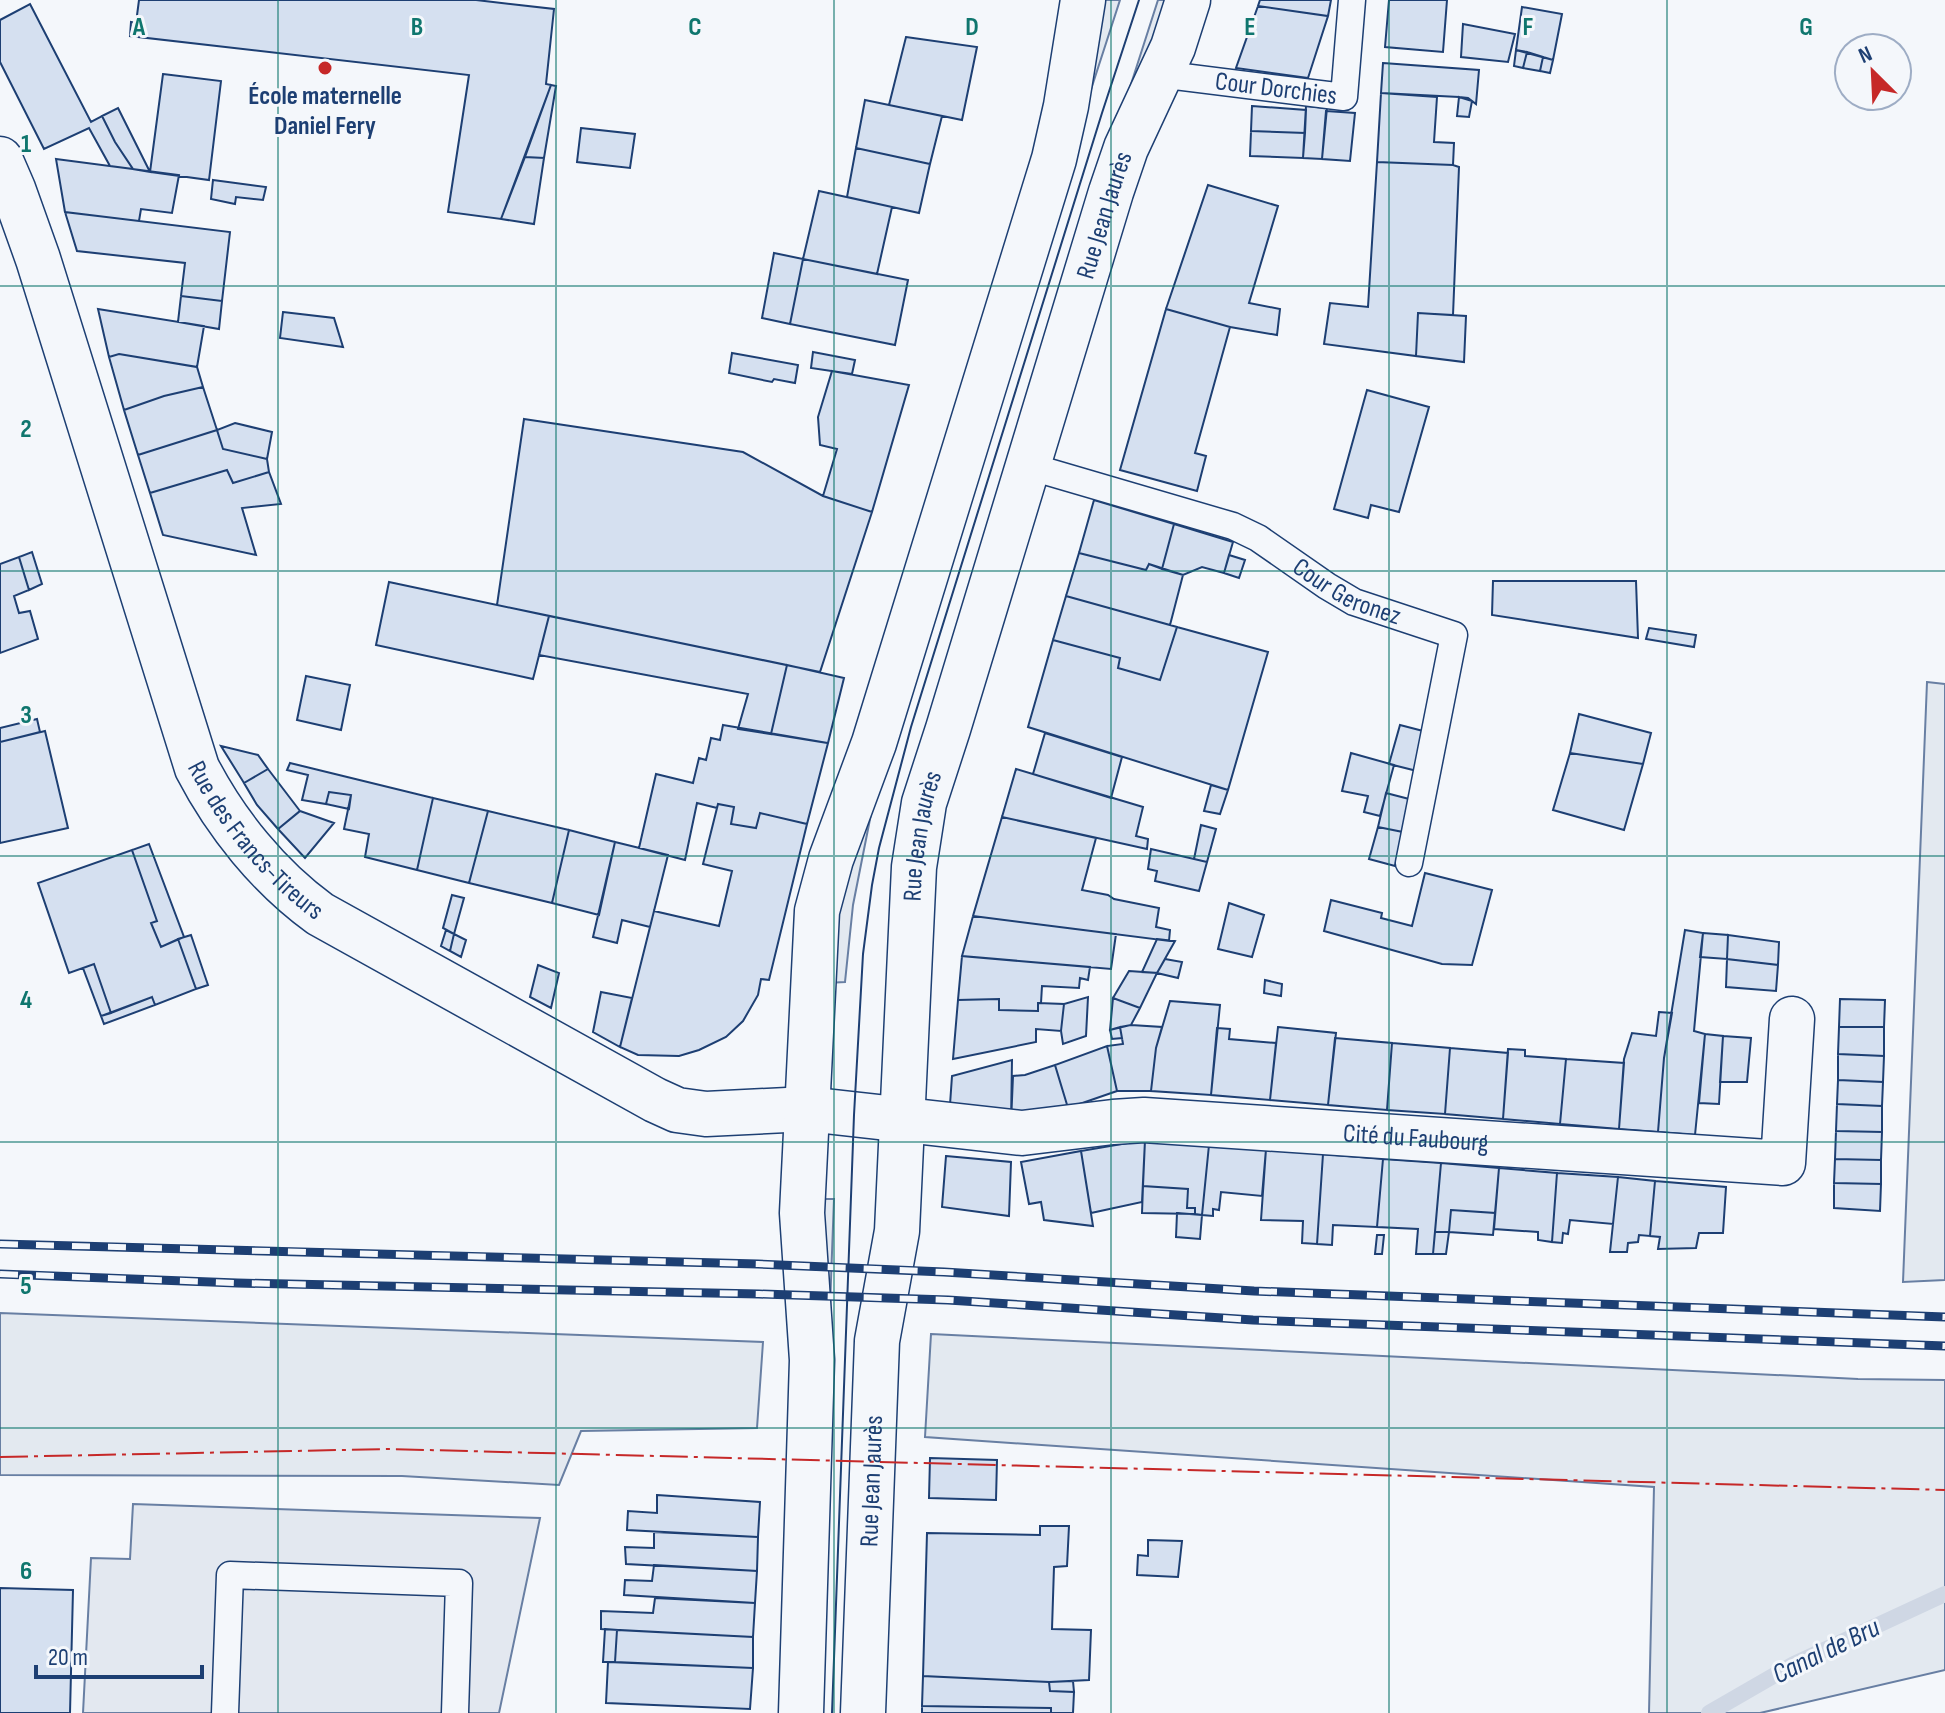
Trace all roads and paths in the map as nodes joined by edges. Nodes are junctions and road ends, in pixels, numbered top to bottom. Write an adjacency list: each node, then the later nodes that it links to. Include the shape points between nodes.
1 (1083, 0): 9 (main road, via 1054,159 874,743 821,894)
2 (1188, 0): 4 (main road, Rue Jean Jaurès)
3 (1352, 0): 4 (lane, Cour Dorchies, via 1344,97)
4 (1159, 74): 6 (main road, Rue Jean Jaurès, via 1111,192)
5 (0, 159): 9 (main road, Rue des Francs-Tireurs, via 38,259 197,768 219,808 268,868 320,914 677,1110 732,1114)
6 (1028, 466): 7 (lane, Cour Geronez, via 1233,526 1354,602 1454,635); 10 (main road, Rue Jean Jaurès, via 924,803 914,867)
7 (1409, 863)
8 (1792, 1019): 10 (main road, Cité du Faubourg, via 1783,1163 1144,1120 1022,1133)
9 (807, 1109): 10 (main road, Rue des Francs-Tireurs); 13 (main road, via 802,1224 812,1360)
10 (904, 1120): 14 (main road, Rue Jean Jaurès, via 895,1249 877,1341)
11 (225, 1713): 12 (lane, via 230,1575 459,1583)
12 (455, 1713)
13 (801, 1713)
14 (863, 1713)

